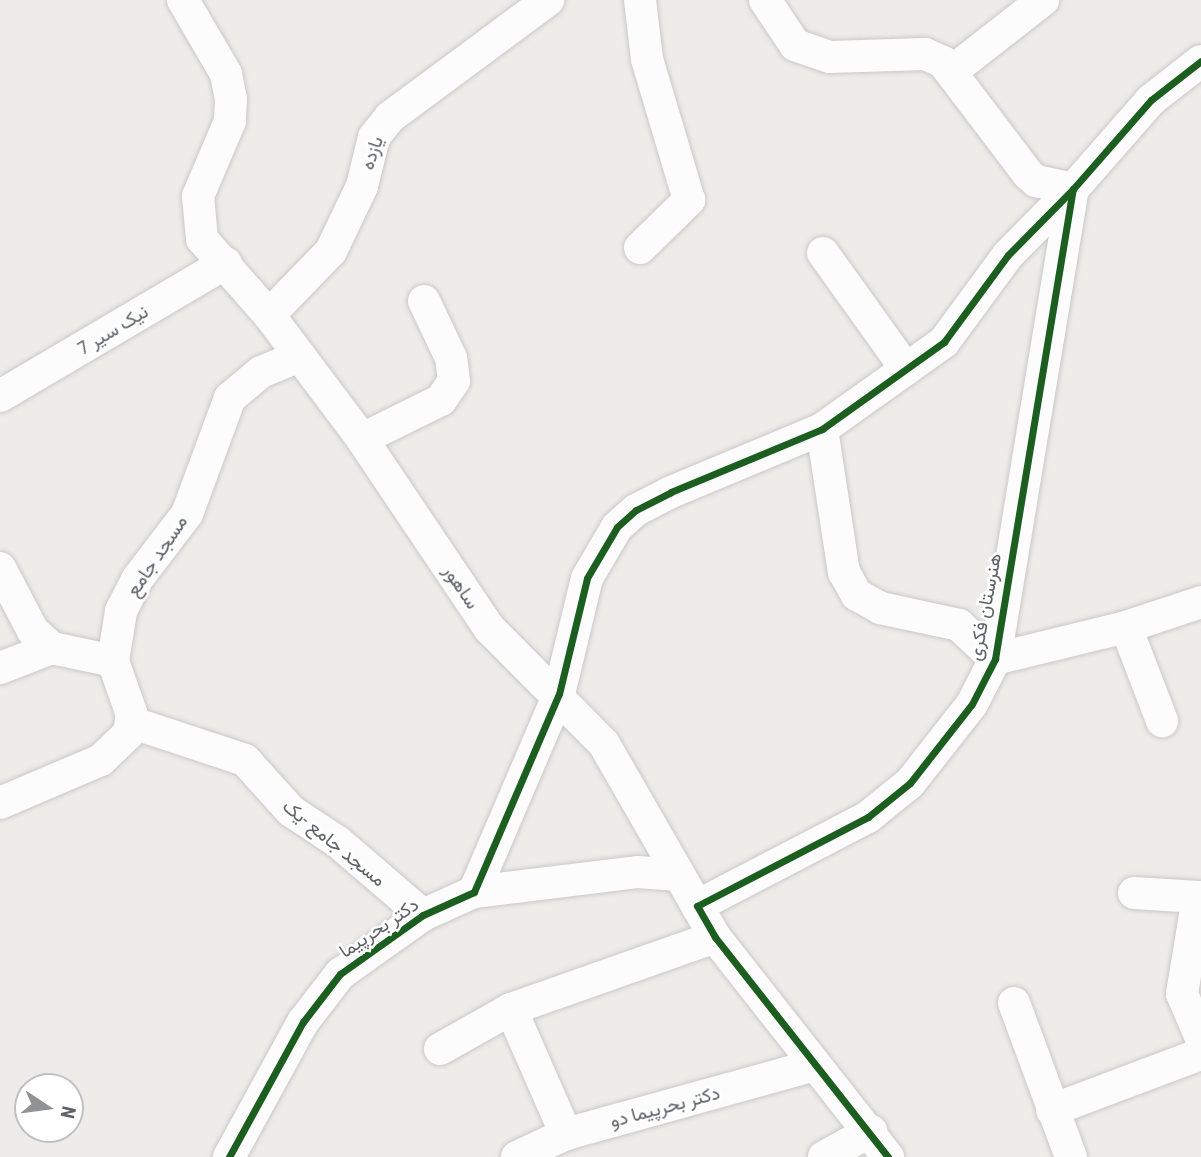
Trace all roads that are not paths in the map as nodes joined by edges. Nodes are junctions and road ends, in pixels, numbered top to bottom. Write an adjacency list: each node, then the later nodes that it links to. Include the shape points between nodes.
1 (183, 0): 11 (street, via 226,74 230,121 198,196 202,239)
2 (548, 0): 13 (street, یازده, via 390,117 374,137 362,186 331,251)
3 (640, 0): 9 (street, via 647,59 689,200)
4 (765, 0): 7 (street, via 795,44 830,57 925,54)
5 (1043, 0): 7 (street)
6 (1201, 61): 8 (street, via 1151,100)
7 (951, 72): 8 (street, via 1028,174 1036,181)
8 (1073, 189): 15 (street, via 1008,255 944,342); 23 (street, هنرستان فکری)
9 (640, 248)
10 (823, 253): 15 (street)
11 (226, 263): 13 (street, ساهور); 16 (street, نیک سیر 7)
12 (424, 301): 18 (street, via 451,358 454,381 441,400)
13 (269, 315): 14 (street, ساهور)
14 (300, 356): 18 (street, ساهور); 24 (street, مسجد جامع, via 261,372 230,398 187,514 138,578 121,611)
15 (906, 369): 17 (street)
16 (0, 397)
17 (821, 429): 23 (street, via 844,572 857,595 880,608 970,630); 26 (street, via 671,492 636,510 617,527 587,578)
18 (362, 439): 26 (street, ساهور, via 489,628)
19 (0, 568): 22 (street, via 33,631)
20 (1201, 602): 21 (street)
21 (1126, 627): 23 (street); 27 (street)
22 (52, 648): 24 (street); 25 (street)
23 (995, 659): 33 (street, هنرستان فکری, via 943,744 889,800 821,846)
24 (113, 661): 28 (street, مسجد جامع)
25 (0, 668)
26 (559, 694): 30 (street, ساهور, via 604,744); 31 (street)
27 (1162, 721)
28 (133, 723): 29 (street, via 112,753); 34 (street, مسجد جامع -یک, via 245,760 291,811 338,842)
29 (0, 803)
30 (676, 876): 31 (street, دکتر بحرپیما, via 637,872); 33 (street, ساهور)
31 (474, 892): 34 (street, دکتر بحرپیما)
32 (1134, 893): 38 (street, via 1191,893 1201,903 1182,980 1184,1004)
33 (697, 906): 35 (street)
34 (423, 915): 45 (street, دکتر بحرپیما, via 340,974 303,1022)
35 (715, 937): 37 (street); 41 (street)
36 (1014, 1003): 42 (street)
37 (511, 1009): 39 (street); 44 (street)
38 (1201, 1038)
39 (440, 1049)
40 (1201, 1054): 42 (street)
41 (815, 1065): 43 (street); 44 (street, دکتر بحرپیما دو)
42 (1052, 1110): 49 (street)
43 (871, 1130): 47 (street); 48 (street)
44 (566, 1134): 46 (street, دکتر بحرپیما دو)
45 (232, 1155)
46 (517, 1157)
47 (824, 1157)
48 (888, 1157)
49 (1072, 1157)

